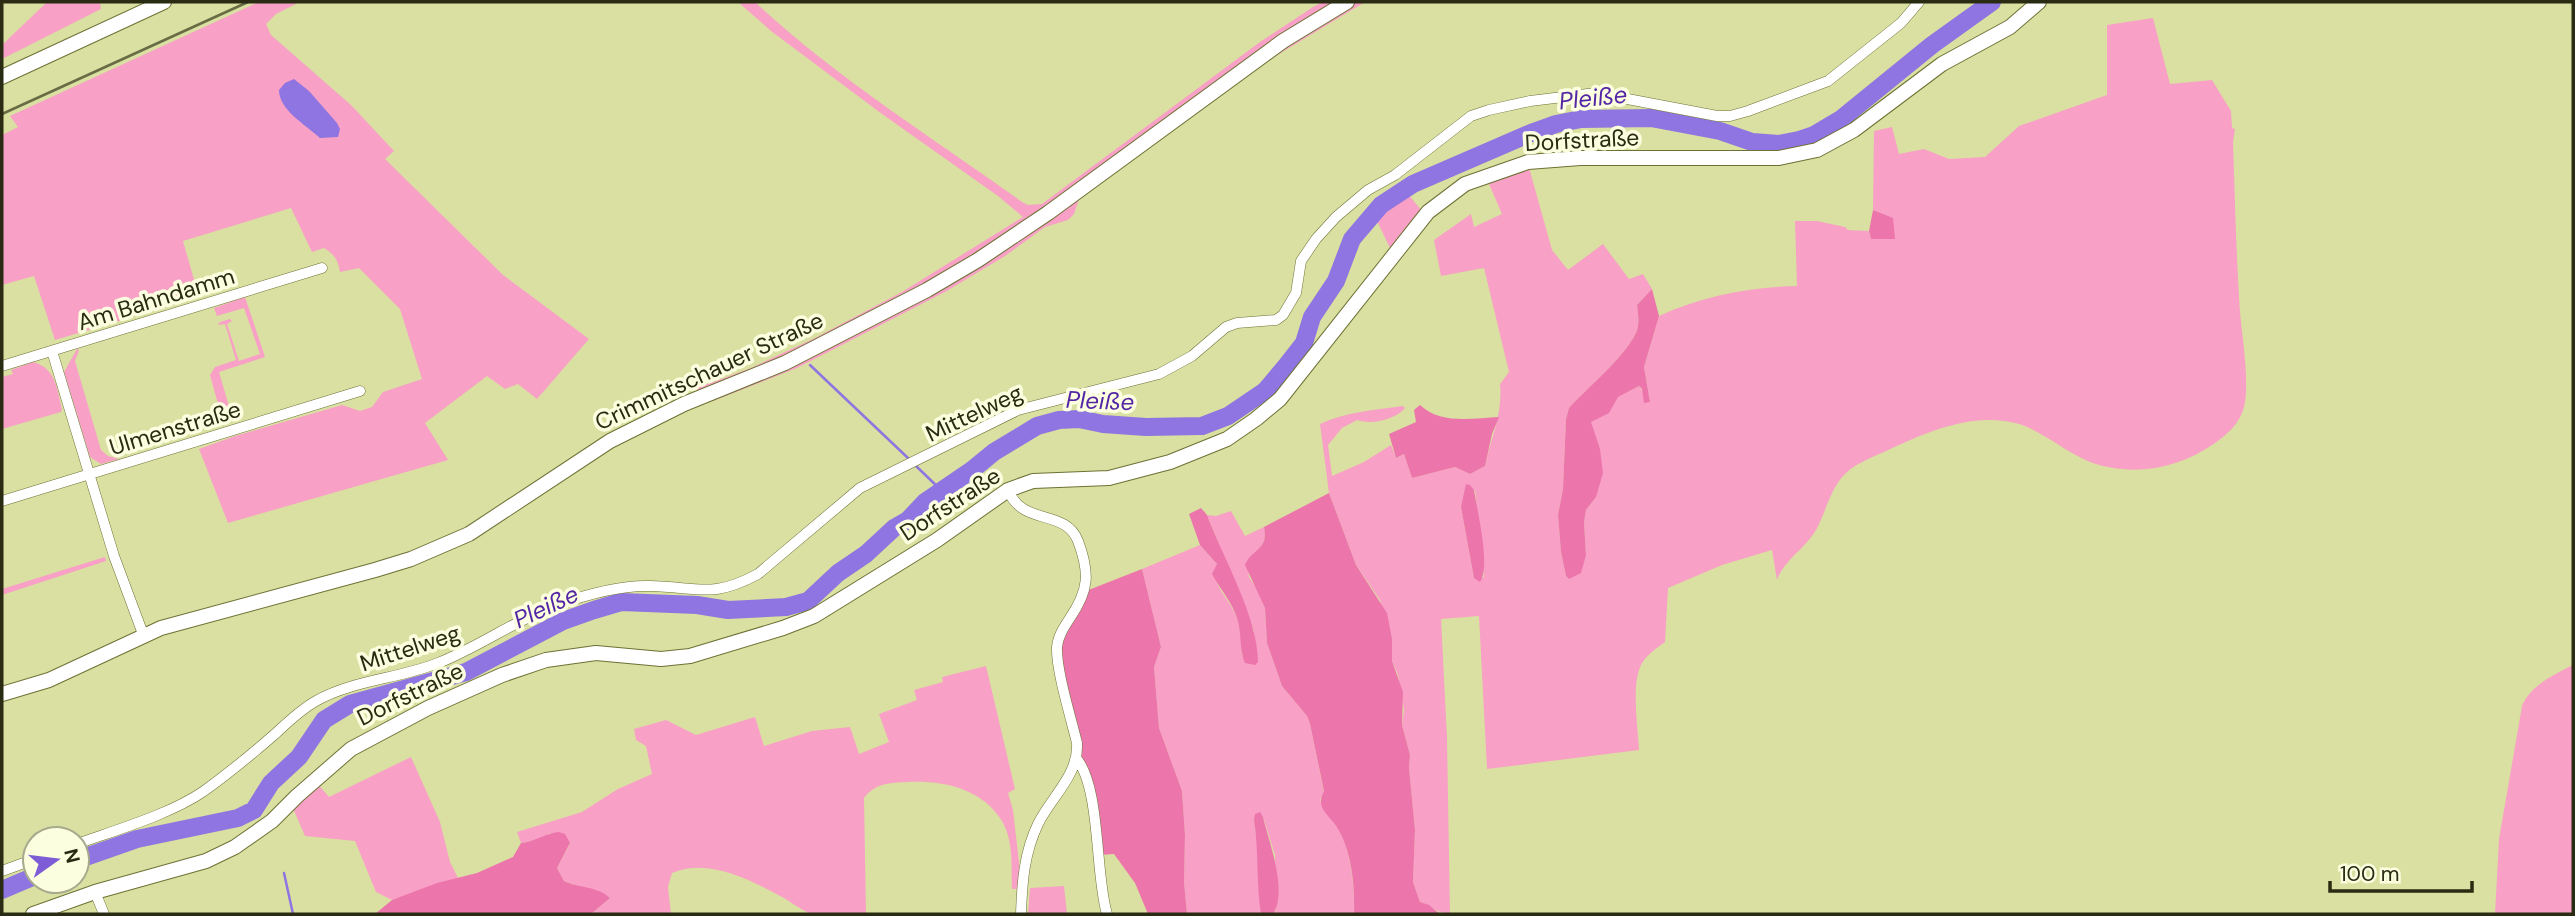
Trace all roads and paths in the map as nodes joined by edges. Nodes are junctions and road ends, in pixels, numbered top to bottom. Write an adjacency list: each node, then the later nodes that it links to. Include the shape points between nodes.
1 (164, 2): 5 (street)
2 (1347, 2): 13 (street, Crimmitschauer Straße, via 1283,41 969,266 785,363 628,432 469,534 411,559)
3 (1919, 2): 16 (street, Mittelweg, via 1901,23 1828,81 1730,116 1596,93 1530,101 1471,116 1336,217 1301,261 1296,293 1276,320 1226,327 1192,356 1158,374 1018,410 860,488 740,584 711,591 650,586 585,597 556,605 434,665 319,699 189,801)
4 (2039, 2): 11 (street, Dorfstraße, via 2010,27 1942,64 1854,130 1817,150 1779,158 1580,158 1528,163 1465,184 1428,212 1294,384 1247,426 1199,452 1137,472 1110,478 1032,481)
5 (2, 77)
6 (322, 268): 7 (street, Am Bahndamm)
7 (52, 351): 8 (street, Am Bahndamm); 10 (street)
8 (2, 366)
9 (360, 391): 10 (street, Ulmenstraße)
10 (89, 475): 12 (street, Ulmenstraße); 13 (street)
11 (1008, 490): 15 (street, via 1023,510 1069,526 1084,562 1084,596 1062,630 1057,648 1077,743); 19 (street, Dorfstraße, via 937,540 805,620 690,656 661,659 596,653 527,664 351,749 272,821 234,847 206,861)
12 (2, 501)
13 (144, 634): 14 (street, Crimmitschauer Straße, via 49,680)
14 (2, 694)
15 (1076, 758): 22 (street, via 1031,842 1023,871); 23 (street, via 1094,811)
16 (91, 839)
17 (21, 865): 18 (street)
18 (2, 872)
19 (95, 892): 20 (street, Dorfstraße); 21 (street)
20 (33, 914)
21 (104, 914)
22 (1021, 914)
23 (1107, 914)

